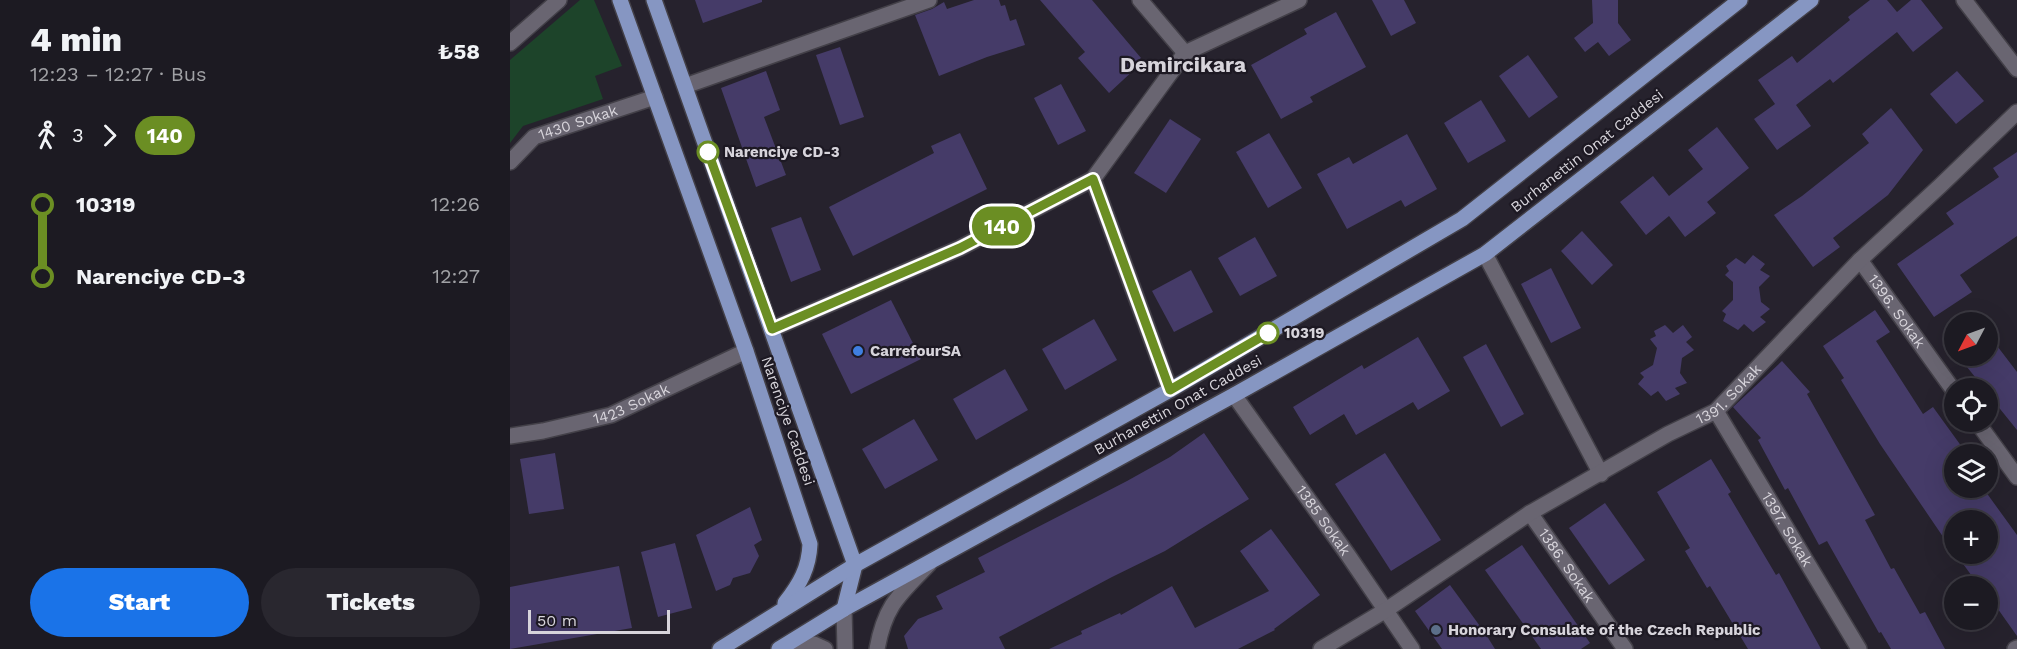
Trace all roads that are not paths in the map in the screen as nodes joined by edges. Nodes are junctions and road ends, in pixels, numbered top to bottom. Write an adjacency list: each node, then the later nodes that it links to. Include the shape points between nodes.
1 (559, 0): 10 (street)
2 (620, 0): 14 (main road, Narenciye Caddesi)
3 (654, 0): 13 (main road, Narenciye Caddesi)
4 (929, 0): 13 (street)
5 (1140, 0): 11 (street)
6 (1299, 0): 11 (street)
7 (1740, 0): 23 (main road, Burhanettin Onat Caddesi, via 1462,219)
8 (1810, 0): 18 (main road, Burhanettin Onat Caddesi)
9 (1964, 0): 12 (street)
10 (510, 43)
11 (1185, 53): 17 (street)
12 (2017, 69)
13 (685, 86): 20 (main road, Narenciye Caddesi)
14 (655, 97): 16 (street, 1430 Sokak, via 534,137); 21 (main road, Narenciye Caddesi)
15 (2017, 112): 19 (street, 1391. Sokak)
16 (510, 162)
17 (1093, 179): 20 (street, via 960,248); 23 (street)
18 (1485, 254): 24 (main road, Burhanettin Onat Caddesi); 28 (street)
19 (1860, 260): 22 (street, 1396. Sokak); 25 (street, 1391. Sokak)
20 (772, 329): 32 (main road, Narenciye Caddesi)
21 (746, 351): 27 (street, 1423 Sokak, via 611,414); 35 (main road, Narenciye Caddesi, via 810,544 800,584)
22 (1945, 378)
23 (1170, 390): 32 (main road, Burhanettin Onat Caddesi)
24 (1234, 396): 31 (main road, Burhanettin Onat Caddesi); 34 (street, 1385 Sokak)
25 (1716, 411): 28 (street, 1391. Sokak); 45 (street, 1397. Sokak)
26 (1984, 432): 29 (street)
27 (510, 436)
28 (1601, 474): 30 (street, 1391. Sokak)
29 (2017, 477)
30 (1530, 513): 34 (street, 1391. Sokak); 44 (street, 1386. Sokak)
31 (932, 561): 33 (main road, Burhanettin Onat Caddesi); 41 (street, via 893,602 884,619)
32 (855, 565): 33 (main road); 35 (main road, Burhanettin Onat Caddesi)
33 (844, 609): 37 (main road, Burhanettin Onat Caddesi); 40 (street)
34 (1386, 610): 42 (street, 1391. Sokak); 43 (street, 1385 Sokak)
35 (778, 612): 36 (main road, Burhanettin Onat Caddesi)
36 (720, 649)
37 (779, 649)
38 (787, 649): 39 (street, via 814,644)
39 (825, 649)
40 (845, 649)
41 (877, 649)
42 (1321, 649)
43 (1412, 649)
44 (1625, 649)
45 (1859, 649)

